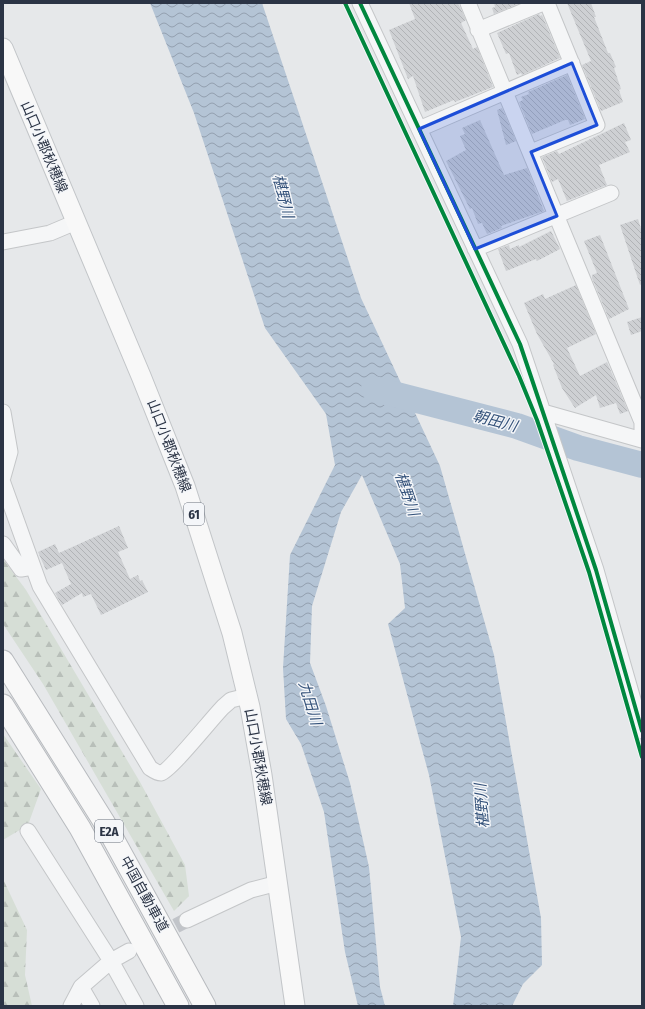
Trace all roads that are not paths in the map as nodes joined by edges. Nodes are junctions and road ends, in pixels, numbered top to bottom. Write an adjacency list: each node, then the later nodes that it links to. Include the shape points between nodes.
1 (468, 3): 5 (street)
2 (543, 3): 5 (street)
3 (547, 3): 7 (street)
4 (366, 5): 9 (street)
5 (478, 30): 8 (street)
6 (3, 48): 13 (main road, 山口小郡秋穂線 / 61)
7 (572, 63): 8 (street); 10 (street, via 597,125)
8 (505, 92): 9 (street); 10 (street)
9 (419, 129): 15 (street)
10 (531, 152): 12 (street)
11 (611, 193): 12 (street)
12 (557, 216): 15 (street); 18 (street, via 642,422)
13 (76, 222): 14 (street, via 50,233); 25 (main road, 山口小郡秋穂線 / 61, via 185,486 232,633)
14 (3, 242)
15 (476, 249): 17 (street, via 520,344)
16 (3, 412): 20 (street, via 10,452)
17 (545, 417): 19 (street); 27 (street, via 596,570)
18 (642, 435)
19 (642, 440)
20 (3, 477)
21 (3, 483): 23 (street)
22 (3, 544): 23 (street, via 21,569)
23 (33, 567): 25 (street, via 40,586 150,768 158,773 176,760 231,700)
24 (3, 661): 38 (highway, 中国自動車道 / E2A, via 104,822)
25 (247, 696): 29 (main road, 山口小郡秋穂線 / 61)
26 (3, 705): 37 (highway, 中国自動車道 / E2A, via 80,828)
27 (642, 731)
28 (28, 831): 32 (street)
29 (278, 883): 30 (street, via 251,890); 39 (main road, 山口小郡秋穂線 / 61)
30 (187, 920)
31 (129, 950): 32 (street)
32 (111, 961): 33 (street); 36 (street)
33 (81, 986): 34 (street); 35 (street)
34 (71, 1006)
35 (92, 1006)
36 (136, 1006)
37 (178, 1006)
38 (205, 1006)
39 (296, 1006)

